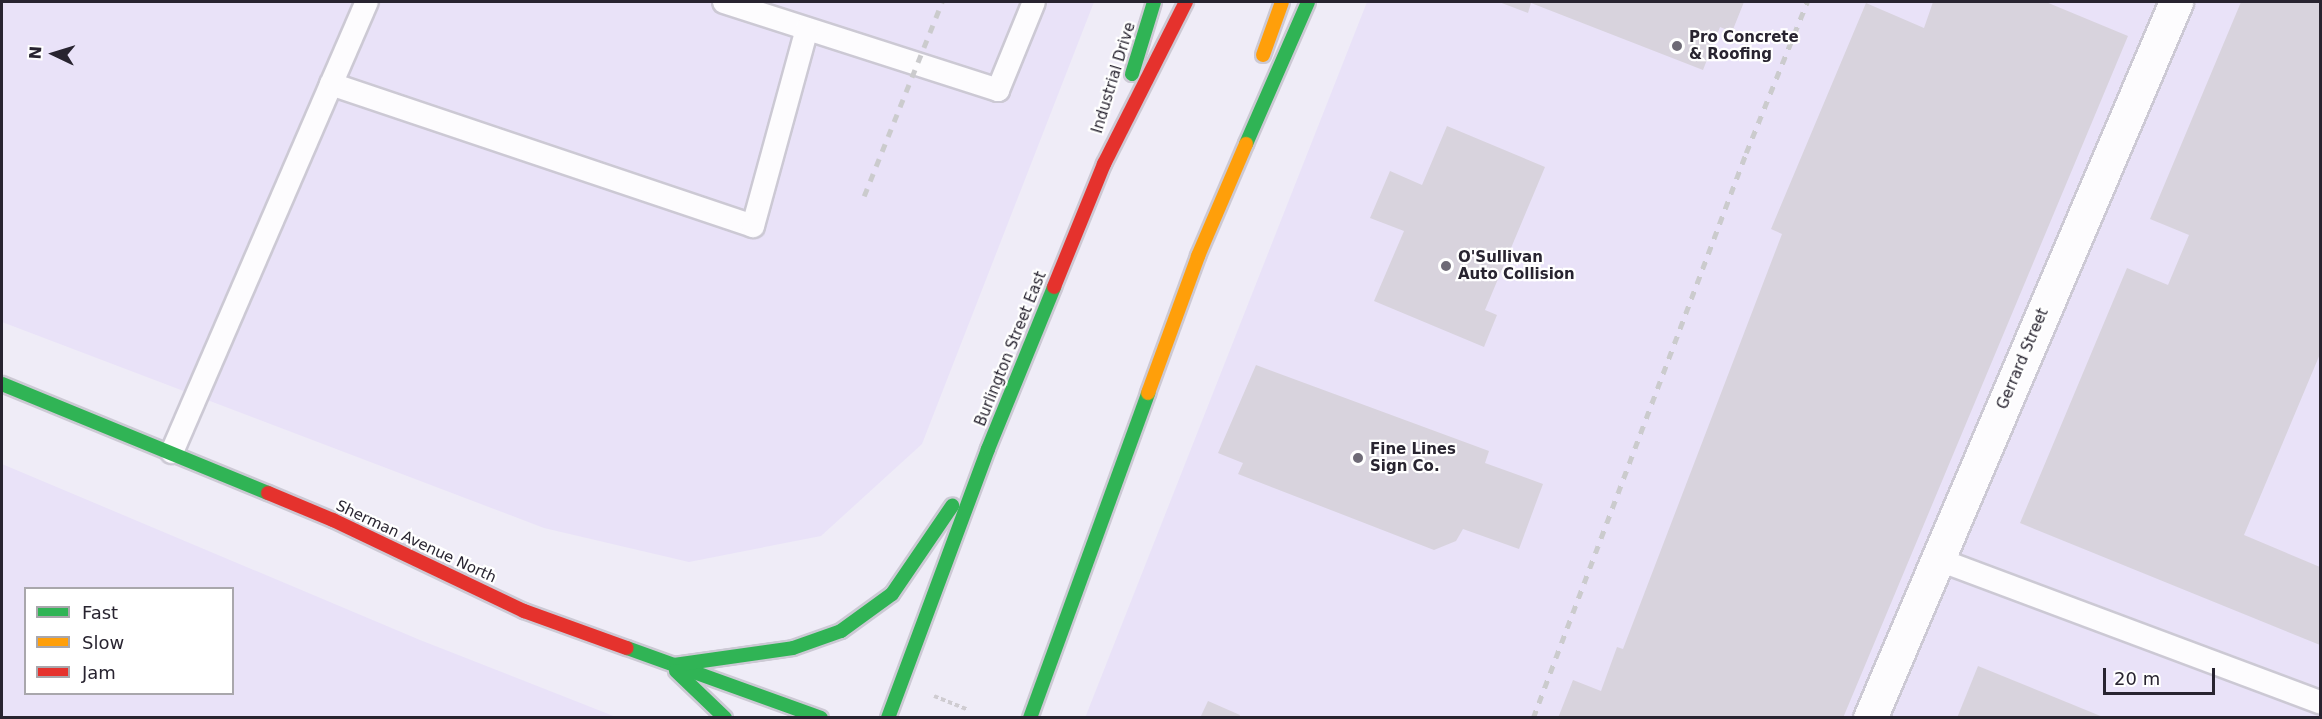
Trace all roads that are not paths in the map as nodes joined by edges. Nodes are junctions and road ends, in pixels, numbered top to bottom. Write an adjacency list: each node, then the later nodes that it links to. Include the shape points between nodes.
1 (367, 2): 11 (lane)
2 (723, 2): 9 (lane)
3 (1034, 2): 9 (lane, via 998,90)
4 (1154, 2): 13 (main road, Industrial Drive)
5 (1186, 2): 13 (main road, Burlington Street East)
6 (1282, 2): 10 (main road)
7 (1308, 2): 14 (main road)
8 (2176, 2): 18 (street, Gerrard Street)
9 (807, 29): 11 (lane, via 753,226)
10 (1259, 66)
11 (332, 84): 17 (lane)
12 (1232, 142): 14 (main road, via 1216,185)
13 (1104, 164): 16 (main road, Burlington Street East)
14 (1198, 256): 24 (main road)
15 (2, 384): 17 (main road, Sherman Avenue North)
16 (988, 448): 19 (main road, via 892,594 841,631 793,648); 23 (main road, Burlington Street East)
17 (172, 452): 19 (main road, Sherman Avenue North, via 333,520 524,611)
18 (1937, 560): 20 (lane); 25 (street, Gerrard Street)
19 (671, 665): 21 (main road); 22 (main road, Sherman Avenue North)
20 (2320, 702)
21 (725, 717)
22 (821, 717)
23 (888, 717)
24 (1030, 717)
25 (1870, 717)

